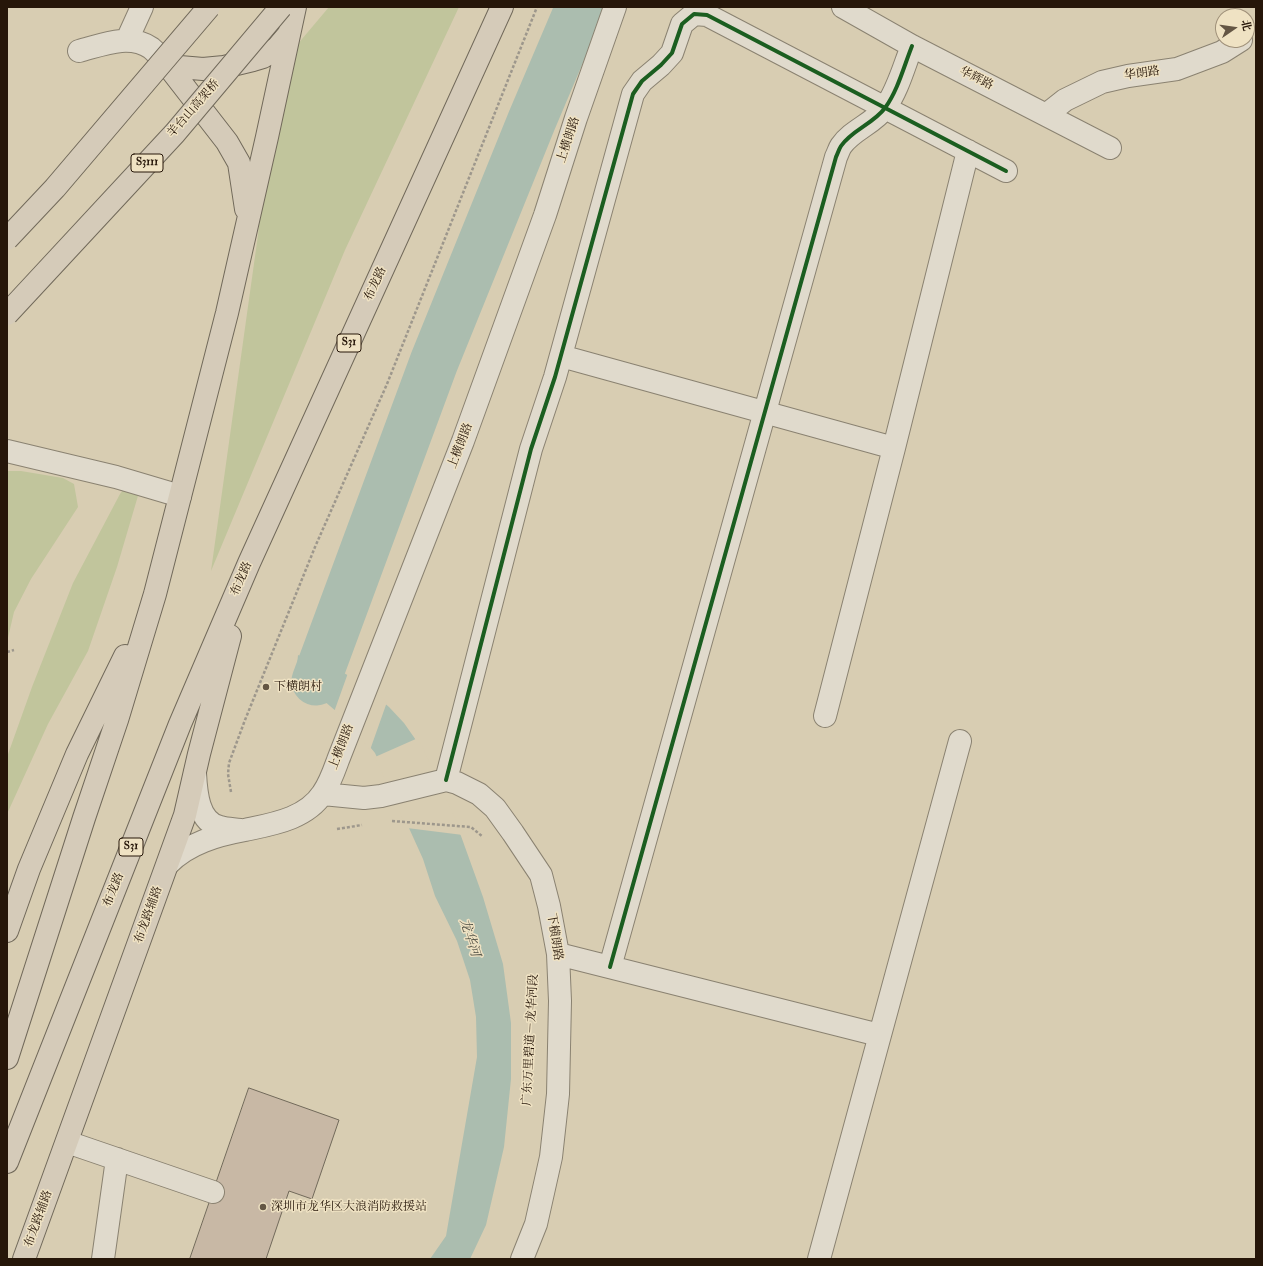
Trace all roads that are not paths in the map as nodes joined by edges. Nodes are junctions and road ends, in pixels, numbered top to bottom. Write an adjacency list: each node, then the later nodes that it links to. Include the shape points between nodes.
1 (142, 7): 9 (street)
2 (209, 7): 20 (main road, bridge, via 55,188)
3 (281, 7): 21 (main road, 羊台山高架桥 / S3111, bridge, via 174,133)
4 (295, 7): 8 (main road)
5 (502, 7): 27 (main road, 布龙路 / S31)
6 (615, 7): 33 (street, 上横朗路, via 545,215 463,441)
7 (843, 7): 10 (street, 华辉路)
8 (288, 35): 13 (main road, via 277,48 264,57 253,60 203,69); 19 (main road)
9 (127, 40): 12 (street); 13 (street, via 151,48)
10 (912, 46): 14 (street, via 896,88); 15 (street, 华辉路)
11 (1228, 48): 15 (street, 华朗路, via 1177,70 1102,82 1066,100)
12 (79, 51)
13 (168, 66): 19 (main road, via 227,142 239,163)
14 (885, 108): 17 (street); 22 (street, via 707,15 694,14 682,24 672,53 633,94); 23 (street, via 840,146)
15 (1046, 115): 16 (street, 华辉路)
16 (1110, 148)
17 (968, 151): 18 (street); 24 (street)
18 (1006, 171)
19 (248, 218): 26 (main road, via 227,313)
20 (7, 239)
21 (7, 314)
22 (561, 356): 23 (street); 32 (street, via 531,449)
23 (765, 412): 24 (street); 38 (street)
24 (894, 448): 29 (street)
25 (7, 451): 26 (street, via 116,476)
26 (180, 496): 28 (main road)
27 (249, 563): 31 (main road, 布龙路辅路); 43 (main road, 布龙路 / S31, via 180,724)
28 (155, 594): 36 (main road, via 77,754 29,869); 40 (main road, via 117,720)
29 (824, 716)
30 (960, 742): 39 (street)
31 (195, 772): 34 (street, via 196,792 206,820 219,827); 35 (main road, 布龙路辅路, via 185,816)
32 (446, 780): 33 (street, via 364,798); 37 (street, 下横朗路, via 479,794 495,808 514,833 541,875 550,906)
33 (323, 794): 34 (street, 上横朗路, via 309,809 294,817)
34 (243, 830): 35 (street, 上横朗路, via 190,847 175,856)
35 (168, 864): 41 (main road, 布龙路辅路)
36 (7, 931)
37 (558, 954): 38 (street); 47 (street, 下横朗路, via 558,1094 553,1141 536,1224)
38 (610, 967): 39 (street)
39 (880, 1035): 48 (street)
40 (7, 1058)
41 (67, 1142): 42 (street); 45 (main road, 布龙路辅路)
42 (117, 1159): 44 (street); 46 (street)
43 (7, 1162)
44 (213, 1192)
45 (24, 1259)
46 (103, 1259)
47 (522, 1259)
48 (818, 1259)

